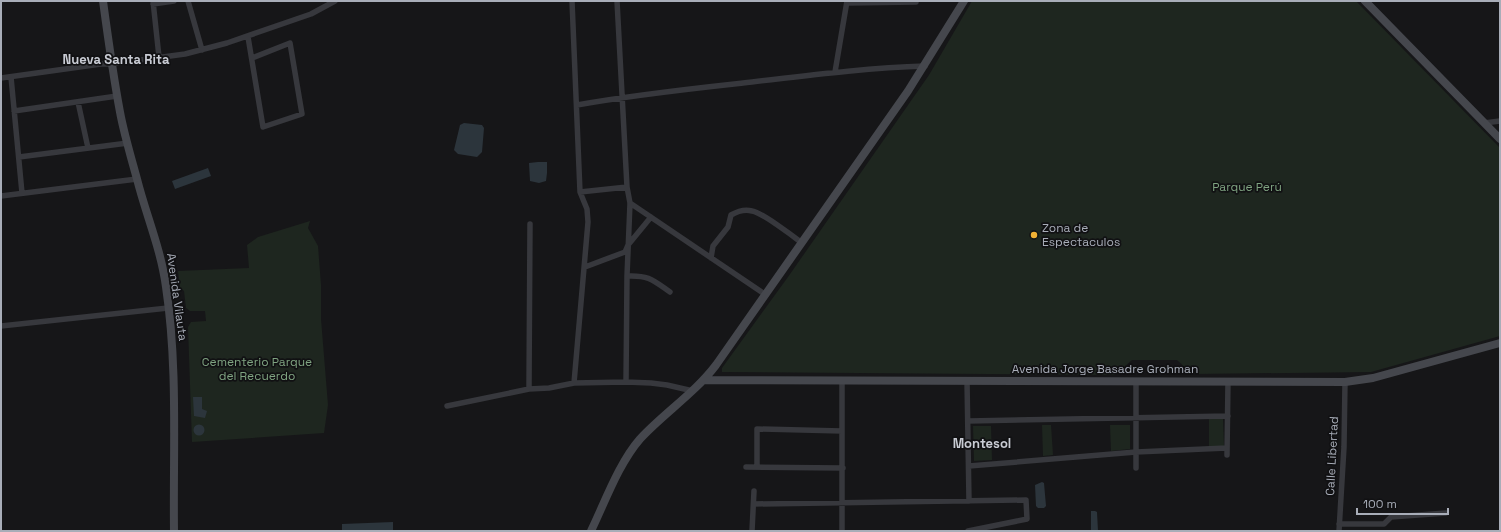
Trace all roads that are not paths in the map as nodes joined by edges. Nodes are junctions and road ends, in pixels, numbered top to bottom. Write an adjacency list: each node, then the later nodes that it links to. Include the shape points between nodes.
1 (103, 1): 16 (main road, Avenida Vilauta)
2 (174, 1): 11 (street)
3 (188, 1): 13 (street)
4 (335, 1): 12 (street, via 311,14)
5 (572, 1): 24 (street)
6 (617, 1): 22 (street)
7 (964, 1): 17 (main road)
8 (1365, 1): 27 (main road)
9 (847, 2): 10 (street); 18 (street)
10 (916, 2)
11 (153, 3): 14 (street)
12 (248, 37): 13 (street); 15 (street)
13 (202, 50): 14 (street)
14 (159, 57): 16 (street)
15 (252, 58): 15 (street, via 290,43 302,114 264,126)
16 (111, 64): 19 (street); 21 (main road, Avenida Vilauta)
17 (925, 66): 18 (street); 40 (main road)
18 (835, 72): 22 (street)
19 (11, 77): 20 (street); 25 (street)
20 (1, 78)
21 (117, 96): 23 (street); 29 (main road, Avenida Vilauta)
22 (622, 96): 24 (street); 33 (street)
23 (78, 102): 25 (street); 30 (street)
24 (577, 105): 34 (street)
25 (14, 111): 31 (street)
26 (1500, 121): 27 (street)
27 (1484, 123): 28 (main road)
28 (1500, 139)
29 (128, 143): 30 (street); 32 (main road, Avenida Vilauta)
30 (88, 148): 31 (street)
31 (19, 157): 35 (street)
32 (137, 179): 35 (street); 47 (main road, Avenida Vilauta, via 163,265)
33 (627, 187): 34 (street); 37 (street)
34 (580, 192): 43 (street, via 587,209 588,222)
35 (22, 193): 36 (street)
36 (1, 196)
37 (630, 203): 38 (street); 41 (street)
38 (651, 217): 41 (street); 42 (street)
39 (530, 224): 58 (street)
40 (802, 243): 42 (street, via 756,211 746,210 731,215 728,228 713,246); 46 (main road)
41 (628, 245): 43 (street, via 625,252); 44 (street)
42 (711, 258): 46 (street)
43 (584, 267): 57 (street)
44 (627, 276): 45 (street, via 648,277); 55 (street)
45 (670, 292)
46 (766, 295): 50 (main road)
47 (168, 308): 48 (street); 79 (main road, Avenida Vilauta, via 173,350)
48 (1, 326)
49 (1500, 343): 56 (main road, Avenida Jorge Basadre Grohman, via 1373,378)
50 (705, 380): 51 (main road, Avenida Jorge Basadre Grohman); 59 (main road)
51 (842, 381): 52 (main road, Avenida Jorge Basadre Grohman); 64 (street)
52 (967, 381): 53 (main road, Avenida Jorge Basadre Grohman); 63 (street)
53 (1136, 381): 54 (main road, Avenida Jorge Basadre Grohman); 62 (street)
54 (1228, 381): 56 (main road, Avenida Jorge Basadre Grohman); 61 (street)
55 (626, 382): 57 (street); 59 (street, via 667,385)
56 (1345, 382): 78 (street, Calle Libertad)
57 (574, 383): 58 (street)
58 (529, 389): 60 (street)
59 (693, 391): 80 (main road, via 640,440 631,452)
60 (447, 406)
61 (1228, 416): 62 (street); 65 (street)
62 (1136, 417): 63 (street); 66 (street)
63 (968, 421): 69 (street)
64 (842, 431): 70 (street, via 757,429); 71 (street)
65 (1227, 448): 66 (street); 67 (street)
66 (1136, 452): 69 (street); 72 (street)
67 (1227, 455)
68 (746, 466): 70 (street)
69 (969, 466): 74 (street)
70 (757, 467): 71 (street)
71 (843, 468): 75 (street)
72 (1136, 468)
73 (754, 491): 76 (street)
74 (969, 501): 75 (street); 83 (street, via 1026,500 1027,519)
75 (843, 503): 76 (street); 82 (street)
76 (754, 504): 81 (street)
77 (1446, 513): 78 (street, via 1391,517 1384,524)
78 (1339, 524): 84 (street, Calle Libertad)
79 (174, 531)
80 (591, 531)
81 (752, 531)
82 (842, 531)
83 (968, 531)
84 (1339, 531)

